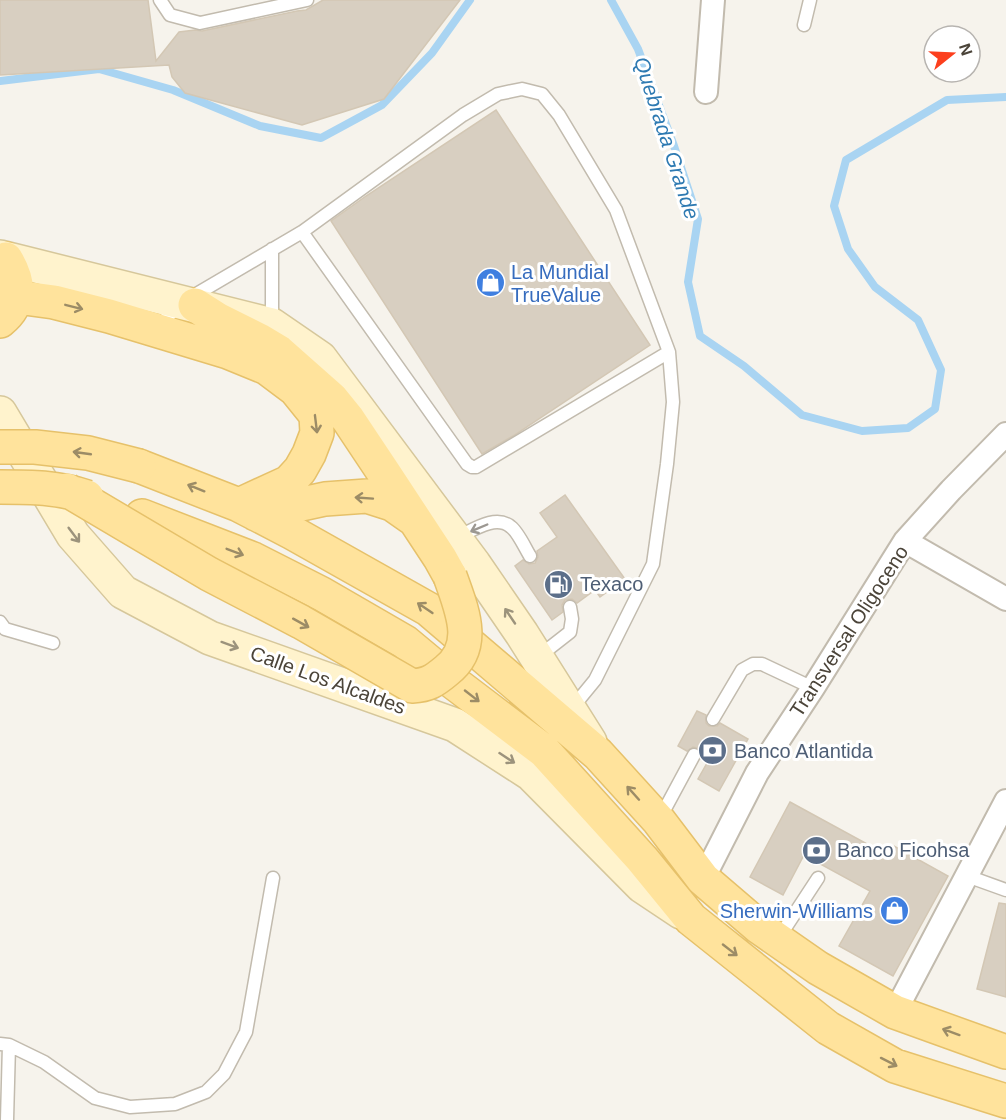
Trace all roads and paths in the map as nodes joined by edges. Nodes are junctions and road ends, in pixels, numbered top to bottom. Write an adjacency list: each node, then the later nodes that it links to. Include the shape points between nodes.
1 (160, 0): 2 (lane, via 170,15 200,23)
2 (308, 0)
3 (713, 0): 6 (street)
4 (810, 0): 5 (lane)
5 (804, 25)
6 (706, 92)
7 (302, 232): 8 (lane); 14 (lane, via 472,467); 14 (lane, via 498,94 522,89 542,94 559,115 616,210)
8 (272, 249): 10 (lane); 12 (lane)
9 (3, 258): 10 (main road); 11 (main road, via 15,277)
10 (189, 303): 12 (main road); 13 (lane); 21 (main road, via 279,352 331,398)
11 (8, 309): 13 (main road, one-way to 13, via 54,302)
12 (272, 325): 22 (main road, via 321,358)
13 (155, 329): 20 (main road, one-way to 20, via 267,368 295,389 315,415 317,433 300,470)
14 (669, 352): 31 (lane, via 673,402 653,564 595,680)
15 (0, 413): 42 (main road, Calle Los Alcaldes, one-way to 42, via 73,535 123,592 210,638 455,725 531,774 642,886)
16 (1006, 434): 23 (street, Transversal Oligoceno)
17 (0, 447): 20 (main road, one-way to 17, bridge, via 139,466 88,453)
18 (0, 487): 19 (main road, bridge)
19 (68, 490): 21 (main road, one-way to 21, bridge, via 209,574 412,686 425,685 450,669 461,655 466,629 450,576); 42 (main road, one-way to 42, bridge, via 253,559 405,642 544,751)
20 (247, 510): 21 (main road, one-way to 20, via 392,504 367,496); 33 (main road, one-way to 20, via 428,609)
21 (416, 521)
22 (454, 538): 24 (lane, one-way to 22, via 512,528 501,522); 29 (main road, one-way to 22)
23 (905, 541): 25 (street); 30 (street, Transversal Oligoceno)
24 (530, 556)
25 (1006, 599)
26 (570, 607): 29 (lane, via 570,632)
27 (0, 622): 28 (lane, via 5,630)
28 (53, 643)
29 (537, 658): 31 (main road)
30 (813, 688): 32 (lane, via 762,664 753,664 742,670); 40 (street, Transversal Oligoceno, via 757,773)
31 (570, 710): 33 (main road)
32 (713, 719)
33 (598, 754): 36 (main road, one-way to 33)
34 (694, 755): 36 (lane)
35 (1005, 807): 37 (street)
36 (659, 821): 40 (main road)
37 (967, 876): 41 (lane); 44 (street)
38 (273, 878): 45 (lane, via 246,1032 224,1074 206,1092 175,1104 130,1107 95,1098 44,1062)
39 (818, 878): 43 (lane)
40 (702, 879): 43 (main road)
41 (1006, 890)
42 (691, 919): 47 (main road, one-way to 47, via 828,1028 895,1066)
43 (778, 940): 44 (main road)
44 (895, 1012): 46 (main road, one-way to 44)
45 (4, 1045): 48 (lane)
46 (1006, 1052)
47 (1006, 1101)
48 (7, 1120)

